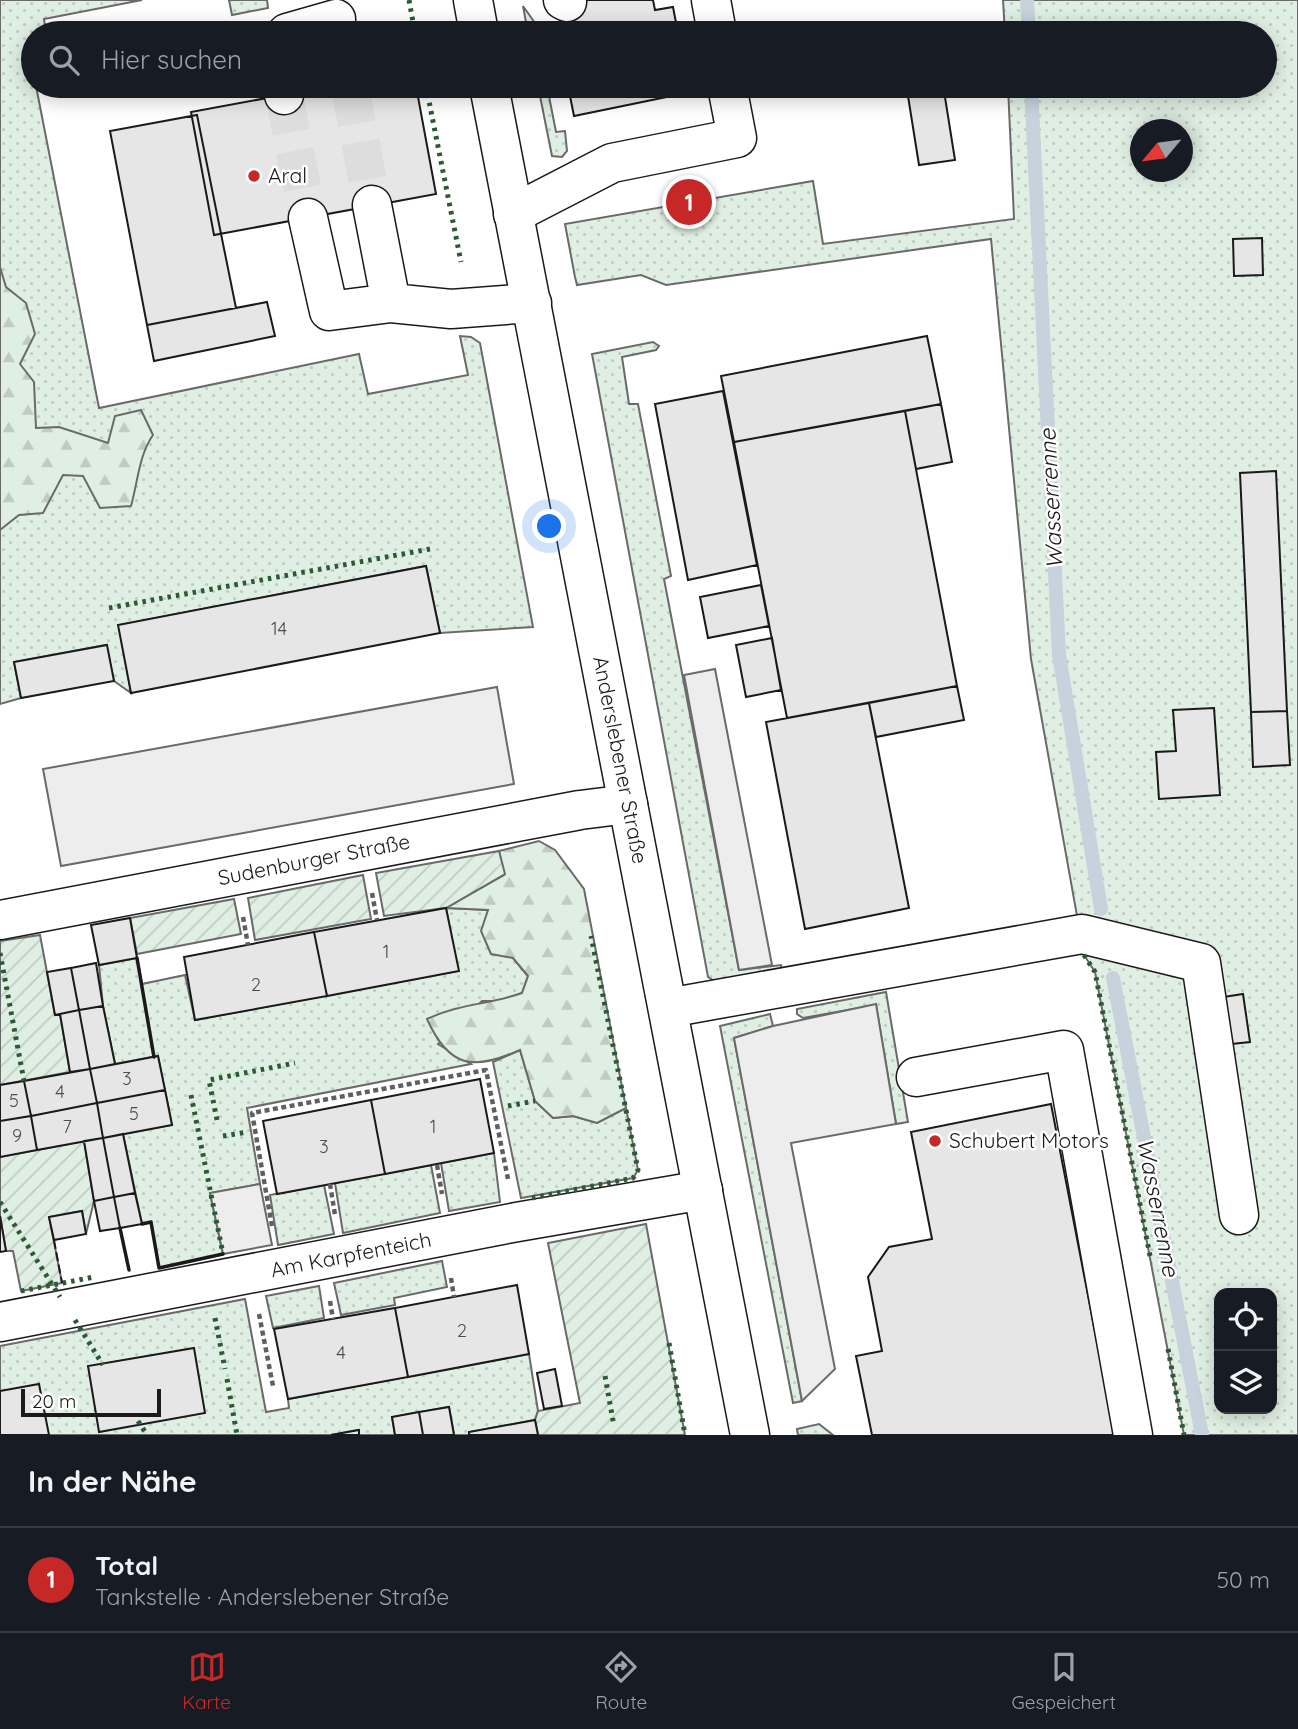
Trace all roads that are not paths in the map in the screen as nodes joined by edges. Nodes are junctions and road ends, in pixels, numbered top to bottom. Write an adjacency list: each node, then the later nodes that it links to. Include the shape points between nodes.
1 (473, 0): 3 (main road)
2 (711, 0): 4 (main road)
3 (477, 21)
4 (715, 21)
5 (491, 98): 8 (main road, Anderslebener Straße)
6 (729, 98): 8 (main road, via 737,138 612,163)
7 (372, 205): 10 (main road)
8 (513, 214): 11 (main road, Anderslebener Straße)
9 (308, 218): 10 (main road, via 330,311)
10 (391, 303): 11 (main road, via 451,309)
11 (532, 303): 12 (main road, Anderslebener Straße)
12 (628, 804): 13 (main road, Sudenburger Straße); 14 (main road, Anderslebener Straße)
13 (0, 920)
14 (667, 1008): 16 (main road, Anderslebener Straße); 17 (main road, via 1082,934 1201,963)
15 (916, 1077): 20 (main road, via 1064,1050)
16 (703, 1190): 18 (main road, Am Karpfenteich); 19 (main road, Anderslebener Straße)
17 (1239, 1215)
18 (0, 1322)
19 (750, 1435)
20 (1133, 1435)

